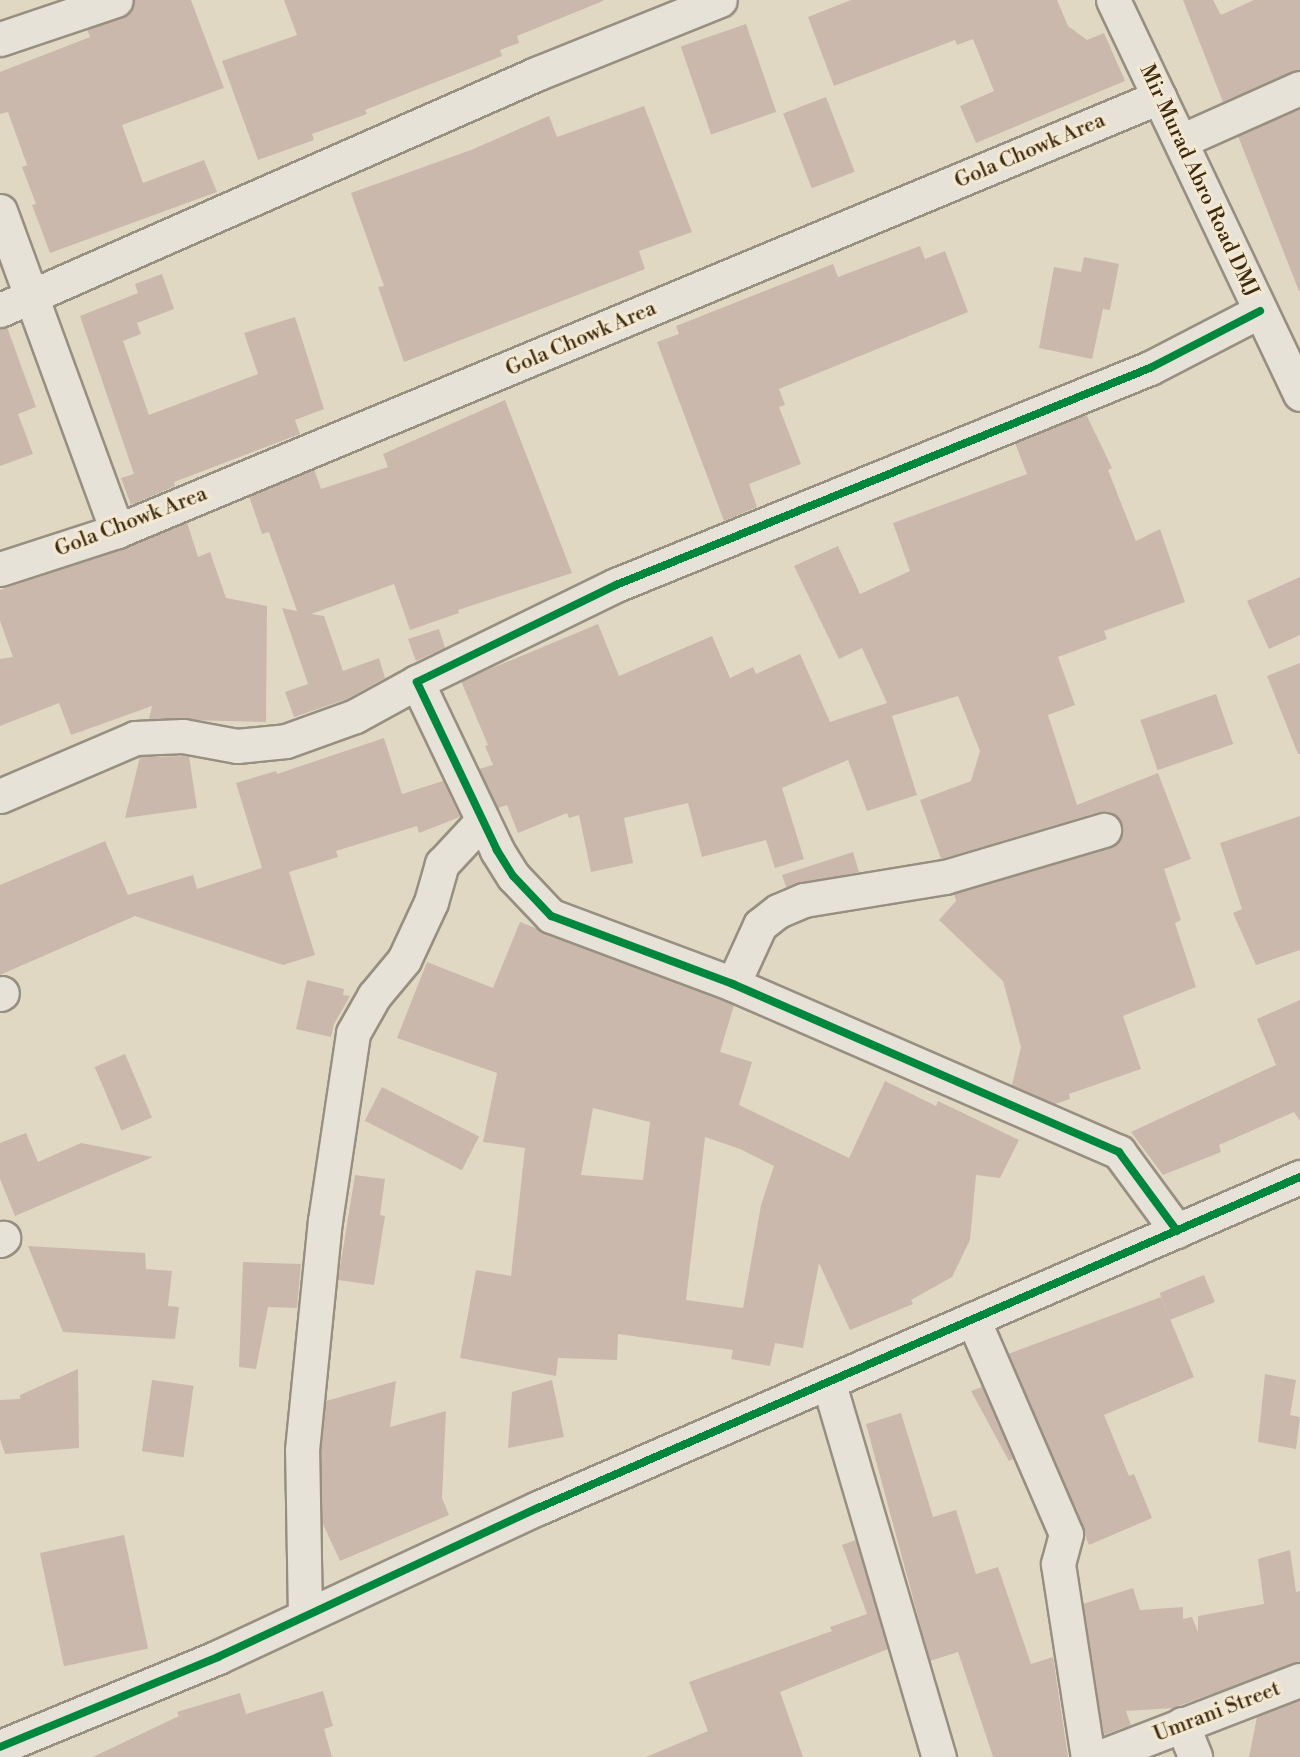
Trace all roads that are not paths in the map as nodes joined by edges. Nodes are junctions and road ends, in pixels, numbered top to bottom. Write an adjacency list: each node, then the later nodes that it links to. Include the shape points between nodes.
1 (116, 0): 4 (street)
2 (720, 0): 9 (street, via 536,75)
3 (1113, 0): 6 (street, Mir Murad Abro Road DMJ)
4 (0, 39)
5 (1300, 88): 7 (street)
6 (1159, 97): 7 (street, Mir Murad Abro Road DMJ); 13 (street, Gola Chowk Area)
7 (1183, 140): 11 (street, Mir Murad Abro Road DMJ)
8 (0, 211): 9 (street)
9 (33, 297): 10 (street); 13 (street)
10 (0, 310)
11 (1260, 311): 12 (street, Mir Murad Abro Road DMJ); 15 (street, via 1150,368 616,585)
12 (1300, 394)
13 (117, 531): 14 (street, Gola Chowk Area)
14 (0, 569)
15 (417, 682): 16 (street, via 355,716 286,741 237,746 183,736 135,738); 17 (street)
16 (0, 796)
17 (482, 821): 19 (street, via 513,876 551,916); 24 (street, via 442,864 431,902 404,960 374,996 353,1033 325,1221 302,1450)
18 (1104, 830): 19 (street, via 945,877 804,900 778,911 760,925)
19 (733, 984): 21 (street, via 1119,1152)
20 (1300, 1177): 21 (street)
21 (1177, 1231): 22 (street)
22 (973, 1320): 23 (street); 29 (street, via 1066,1534 1058,1564)
23 (829, 1384): 24 (street, via 538,1508); 28 (street)
24 (305, 1616): 27 (street)
25 (1300, 1680): 26 (street, Umrani Street)
26 (1182, 1724): 30 (street, Umrani Street); 31 (street)
27 (0, 1747)
28 (939, 1757)
29 (1088, 1757)
30 (1100, 1757)
31 (1195, 1757)

